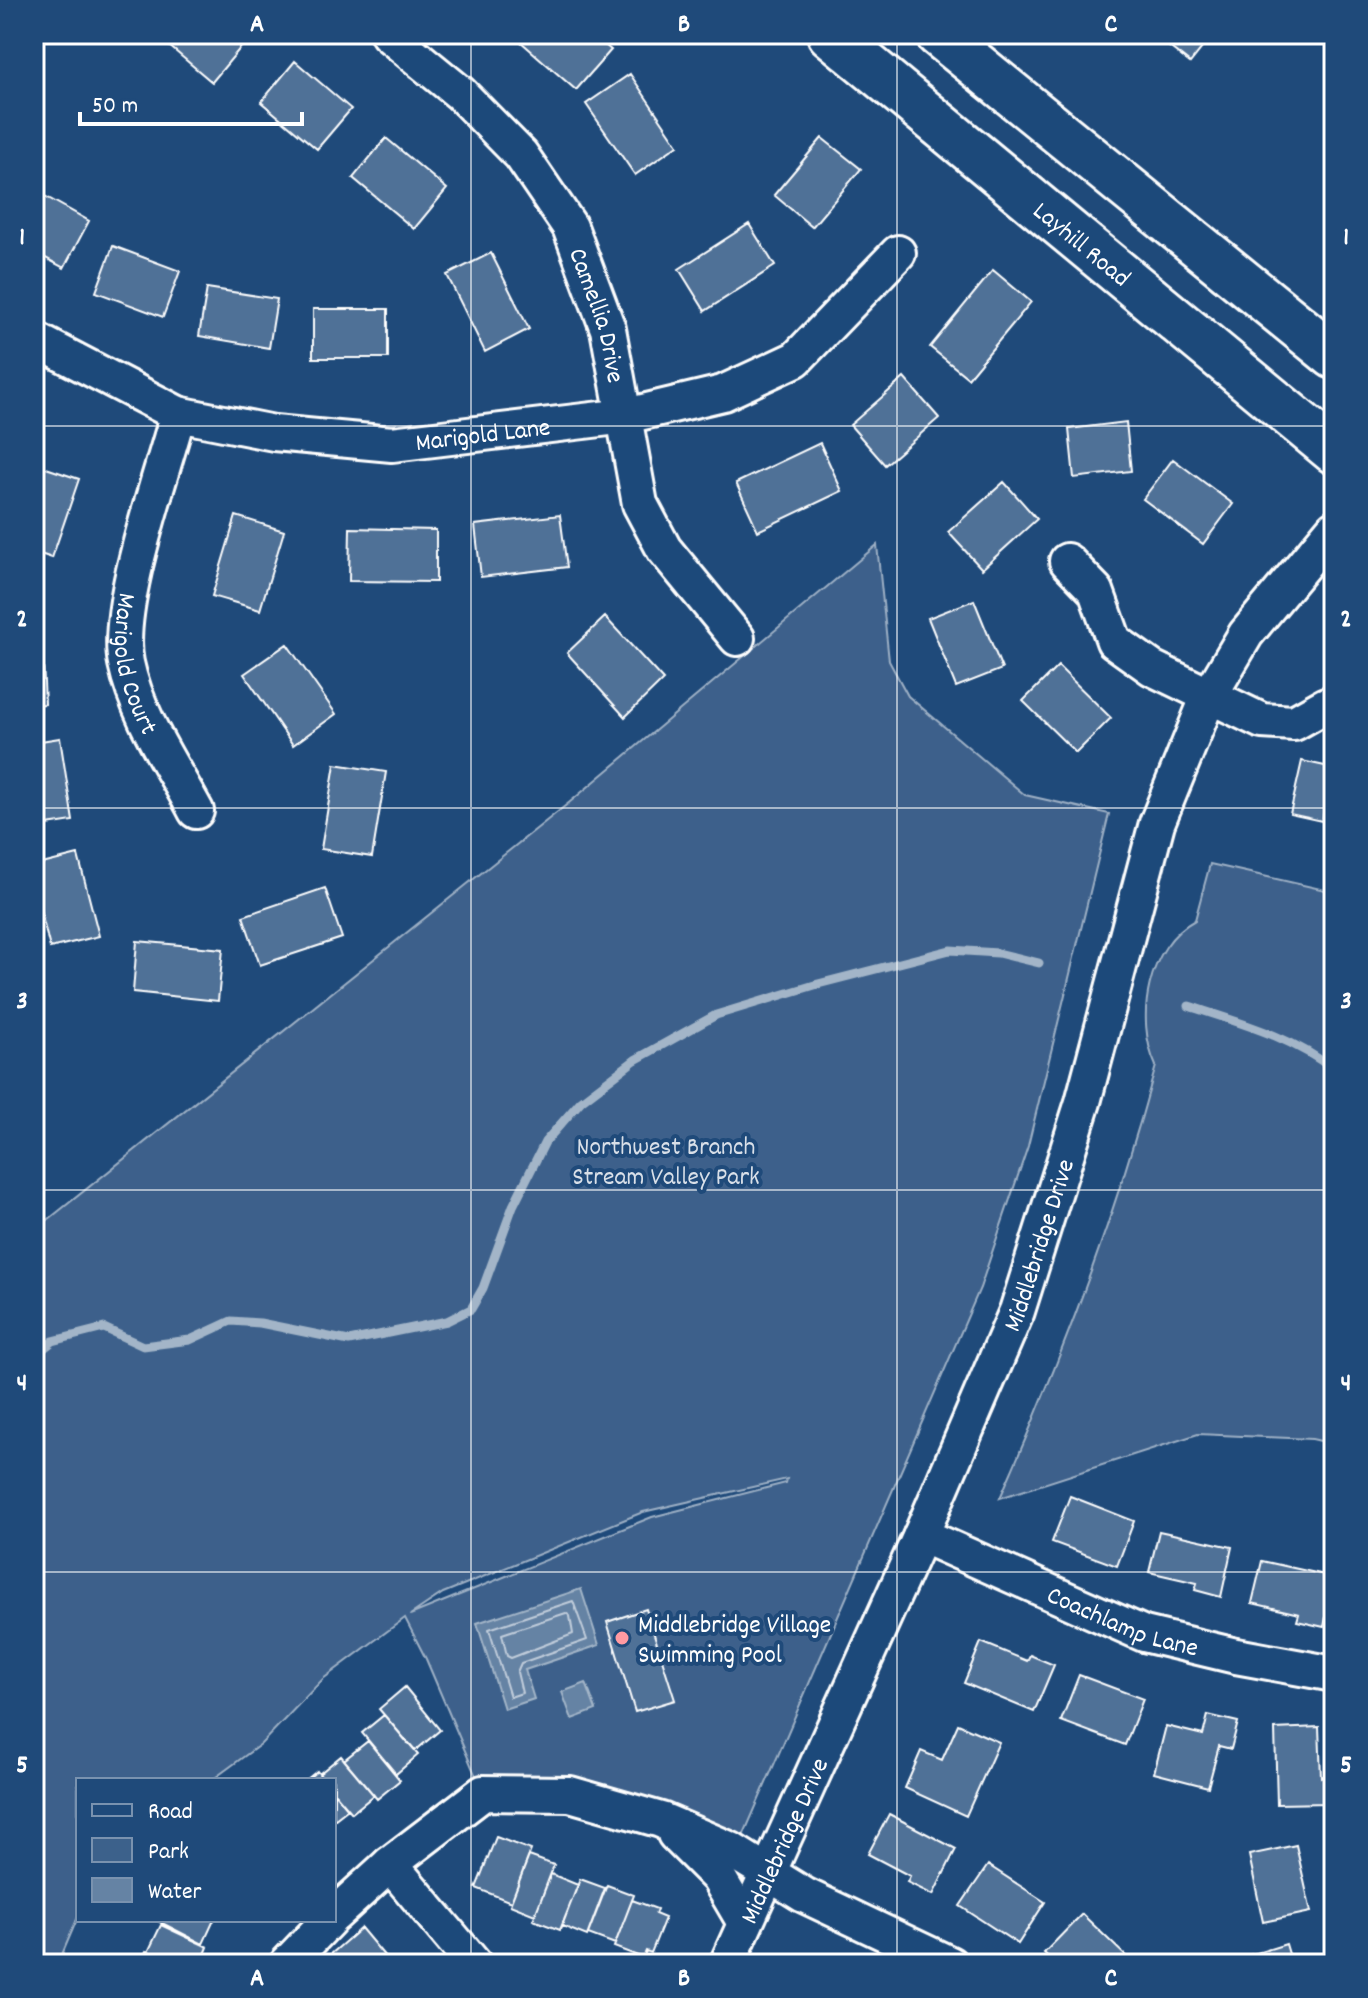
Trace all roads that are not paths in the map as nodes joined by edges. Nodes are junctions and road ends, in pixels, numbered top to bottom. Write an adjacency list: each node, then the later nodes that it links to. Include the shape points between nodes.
1 (388, 34): 8 (street, Camellia Drive, via 460,93 521,155 570,227 608,329)
2 (830, 34): 9 (main road, Layhill Road)
3 (938, 34): 6 (main road)
4 (898, 253): 8 (street, Marigold Lane, via 796,359 723,393)
5 (34, 339): 7 (street, Marigold Lane)
6 (1334, 356)
7 (178, 414): 8 (street, Marigold Lane, via 274,433 392,444); 15 (street, Marigold Court, via 123,620 126,661 140,705)
8 (626, 416): 12 (street, Camellia Drive, via 640,504 664,549)
9 (1334, 451)
10 (1334, 528): 13 (street, Middlebridge Drive, via 1246,634)
11 (1067, 561): 13 (street, via 1096,591 1114,641)
12 (737, 638)
13 (1208, 698): 14 (street, via 1273,722 1294,723); 16 (street, Middlebridge Drive, via 1157,823 1083,1102 1017,1311)
14 (1334, 704)
15 (196, 811)
16 (921, 1535): 17 (street, Coachlamp Lane, via 1144,1634); 20 (street, Middlebridge Drive)
17 (1334, 1674)
18 (661, 1820): 19 (street, via 570,1794 483,1793); 20 (street); 23 (street, via 718,1877)
19 (390, 1864): 21 (street); 25 (street)
20 (767, 1872): 23 (street, Middlebridge Drive); 27 (street)
21 (336, 1913)
22 (327, 1922): 24 (street)
23 (745, 1923): 26 (street, Middlebridge Drive)
24 (287, 1964)
25 (474, 1964)
26 (727, 1964)
27 (950, 1964)

